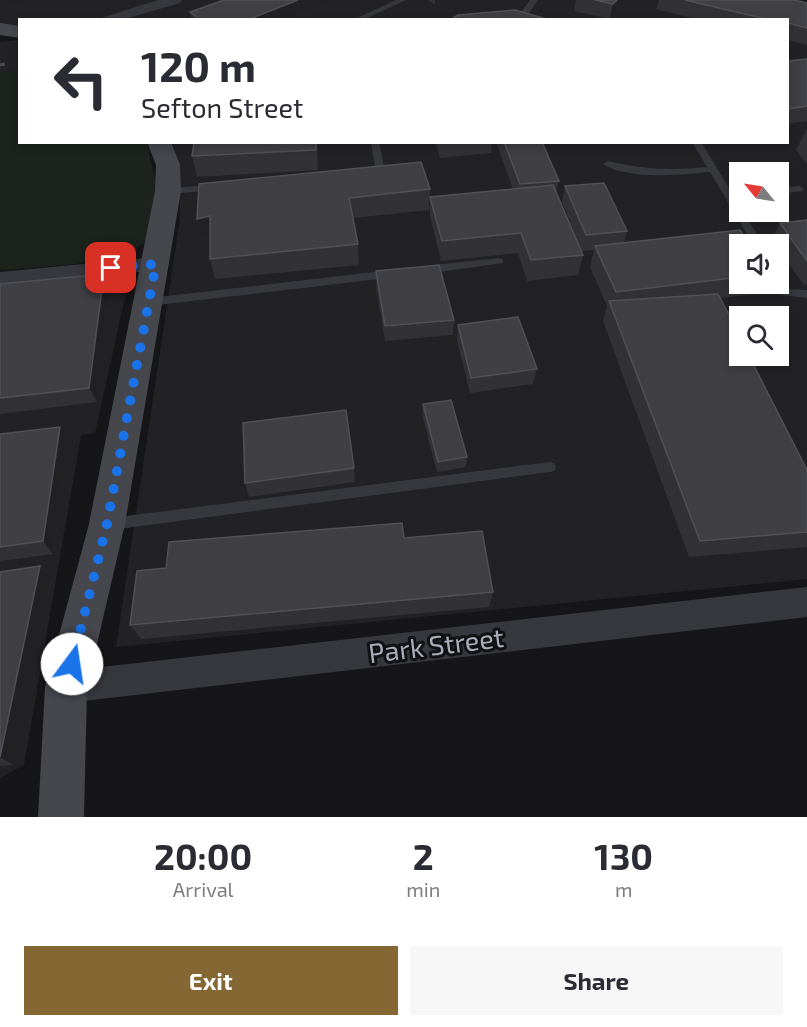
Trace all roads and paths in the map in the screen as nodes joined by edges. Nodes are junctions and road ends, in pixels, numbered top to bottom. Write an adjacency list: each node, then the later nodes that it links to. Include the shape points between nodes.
1 (175, 0): 5 (street, via 125,10)
2 (402, 0): 6 (lane)
3 (534, 0): 4 (lane)
4 (524, 14)
5 (107, 18)
6 (361, 18)
7 (0, 29): 8 (street)
8 (18, 32)
9 (160, 144): 19 (street, via 168,165)
10 (375, 144): 14 (lane, via 381,176)
11 (697, 144): 13 (lane)
12 (608, 164): 13 (lane, via 665,174)
13 (713, 169): 16 (lane)
14 (370, 176)
15 (227, 187): 19 (lane)
16 (729, 187)
17 (799, 189): 18 (lane)
18 (789, 190)
19 (168, 191): 21 (street)
20 (499, 261): 25 (lane)
21 (156, 264): 22 (street); 25 (street)
22 (0, 280)
23 (789, 292): 24 (lane)
24 (807, 294)
25 (148, 307): 27 (street)
26 (550, 467): 27 (lane)
27 (110, 508): 29 (street)
28 (807, 602): 29 (street, Park Street)
29 (66, 687): 30 (street)
30 (61, 817)

